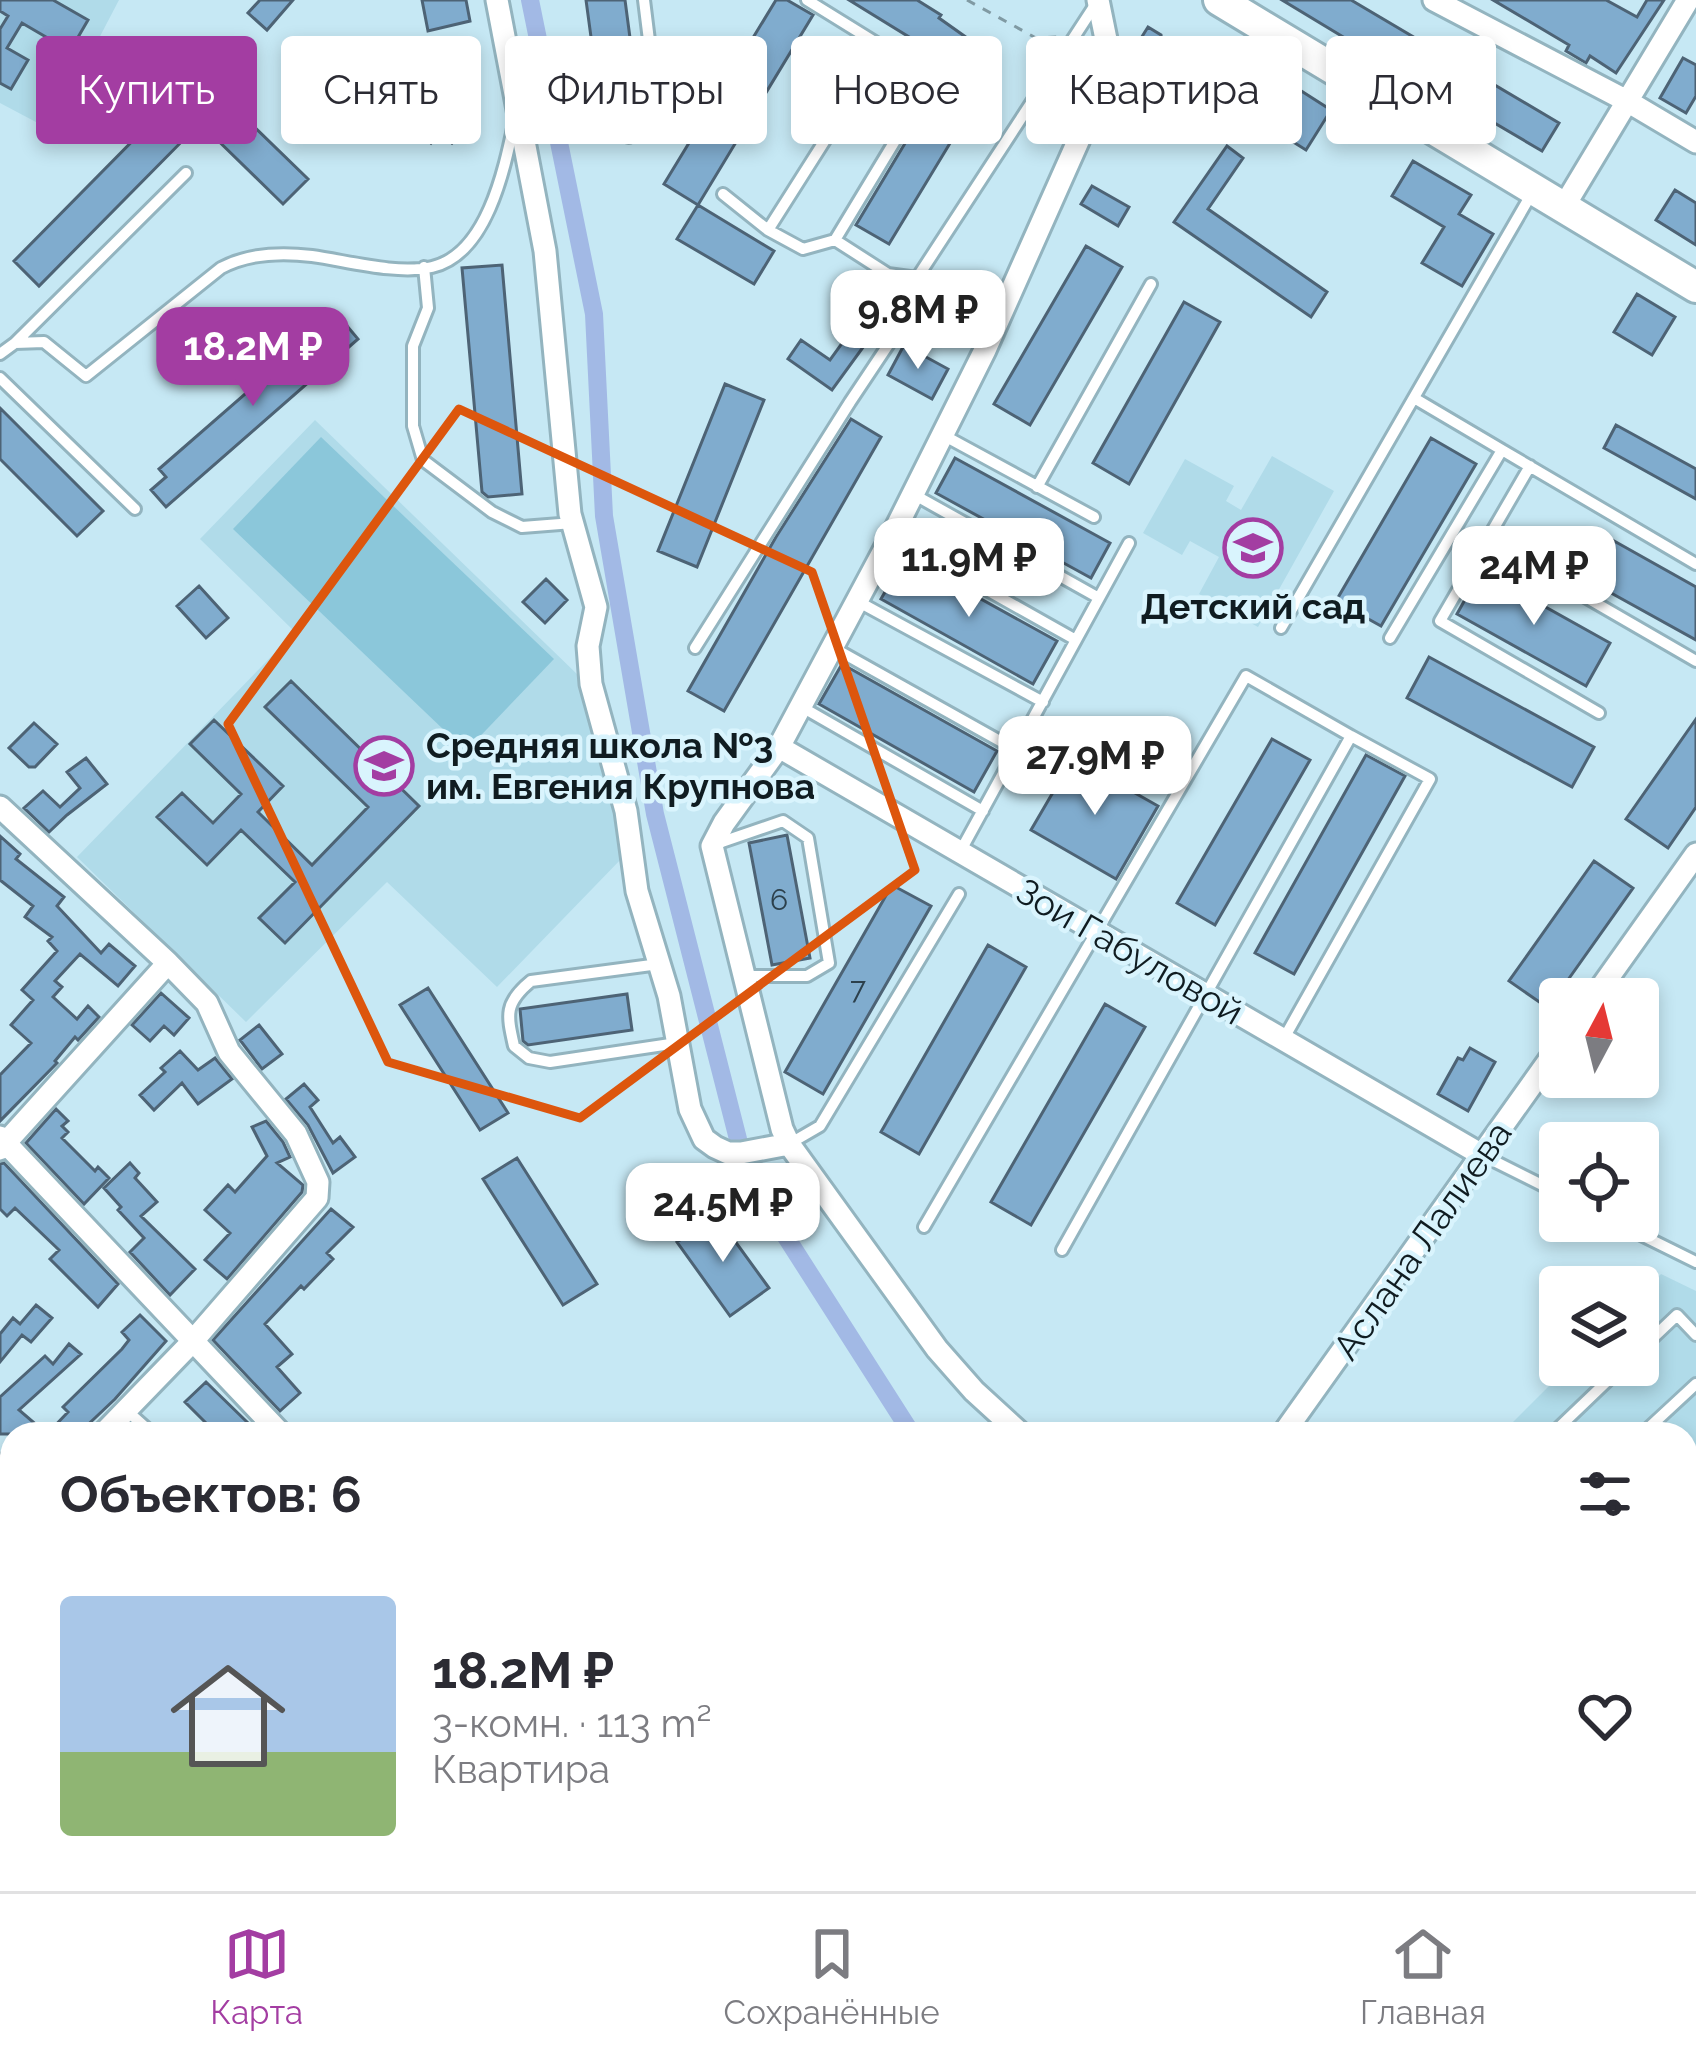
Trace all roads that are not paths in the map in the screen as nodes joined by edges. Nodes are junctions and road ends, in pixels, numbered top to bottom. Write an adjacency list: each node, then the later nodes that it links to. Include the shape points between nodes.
1 (496, 0): 9 (street)
2 (644, 0): 8 (lane)
3 (807, 0): 20 (lane, via 933,78)
4 (1219, 0): 16 (main road)
5 (1434, 0): 10 (street)
6 (1688, 0): 10 (street)
7 (1098, 1): 22 (lane); 29 (street, via 1109,54 1104,83)
8 (648, 36)
9 (505, 43)
10 (1627, 101): 11 (street); 18 (street)
11 (1696, 142)
12 (509, 144): 21 (lane, via 482,224 463,251)
13 (525, 144): 36 (street, via 545,251)
14 (823, 144): 19 (lane)
15 (186, 173): 25 (lane)
16 (1534, 190): 18 (main road); 28 (lane)
17 (723, 194): 19 (lane)
18 (1563, 208): 24 (main road)
19 (768, 230): 20 (lane, via 803,249)
20 (835, 240): 22 (lane, via 888,274)
21 (424, 267): 25 (lane, via 284,253 238,259 86,376 44,342); 36 (lane, via 428,308 413,346 412,426 423,460 522,527)
22 (917, 278): 47 (lane, via 918,300)
23 (1151, 284): 32 (lane)
24 (1696, 287)
25 (15, 343): 26 (lane)
26 (0, 355)
27 (0, 378): 34 (lane)
28 (1414, 398): 30 (lane); 43 (lane)
29 (943, 435): 32 (lane); 33 (street)
30 (1502, 450): 31 (lane); 44 (lane)
31 (1530, 466): 38 (lane); 40 (lane)
32 (1036, 487): 35 (lane)
33 (913, 494): 37 (street); 41 (lane)
34 (135, 509)
35 (1094, 517)
36 (573, 523): 63 (street, via 596,608 591,684)
37 (891, 536): 42 (street); 45 (lane)
38 (1486, 540): 48 (lane); 51 (lane, via 1440,621)
39 (1129, 543): 41 (lane)
40 (1696, 563)
41 (1099, 598): 45 (lane)
42 (856, 601): 46 (street); 49 (lane)
43 (1281, 628)
44 (1390, 638)
45 (1076, 640): 49 (lane)
46 (832, 646): 50 (street); 54 (lane)
47 (695, 647)
48 (1696, 661)
49 (1042, 701): 54 (lane)
50 (800, 706): 53 (street); 56 (lane)
51 (1600, 712)
52 (1351, 736): 61 (lane, via 1246,676); 66 (lane); 67 (lane, via 1430,779)
53 (779, 747): 57 (street); 58 (street, Зои Габуловой)
54 (1016, 749): 56 (lane)
55 (0, 807): 62 (street)
56 (983, 811): 58 (lane)
57 (712, 846): 64 (street); 64 (lane, via 783,821 808,838 829,963 807,976)
58 (960, 852): 61 (street, Зои Габуловой)
59 (1696, 854): 65 (street)
60 (959, 894): 71 (lane, via 820,1126)
61 (1096, 931): 66 (street, Зои Габуловой); 74 (lane)
62 (168, 963): 70 (street); 80 (street, via 207,1003 230,1052 296,1134 317,1182 317,1198)
63 (659, 964): 68 (street); 68 (lane, via 531,981 509,1007 514,1046 550,1063)
64 (746, 976): 71 (street)
65 (1608, 978)
66 (1204, 994): 67 (street, Зои Габуловой); 76 (lane)
67 (1283, 1040): 72 (street, Зои Габуловой)
68 (677, 1043): 71 (street, via 704,1139 742,1154)
69 (1539, 1075): 72 (street, Аслана Лалиева)
70 (2, 1143): 80 (street)
71 (789, 1144): 87 (street, via 937,1349)
72 (1482, 1155): 73 (lane); 88 (street, Аслана Лалиева)
73 (1539, 1184)
74 (924, 1227)
75 (1656, 1242): 77 (lane)
76 (1062, 1250)
77 (1696, 1262)
78 (1659, 1332): 79 (lane, via 1677,1315)
79 (1696, 1335)
80 (192, 1342): 83 (street); 86 (street)
81 (1696, 1384): 90 (lane)
82 (1602, 1386): 89 (lane)
83 (126, 1410): 84 (street); 85 (lane)
84 (115, 1422)
85 (140, 1422)
86 (269, 1422)
87 (1008, 1422)
88 (1292, 1422)
89 (1565, 1422)
90 (1655, 1422)

